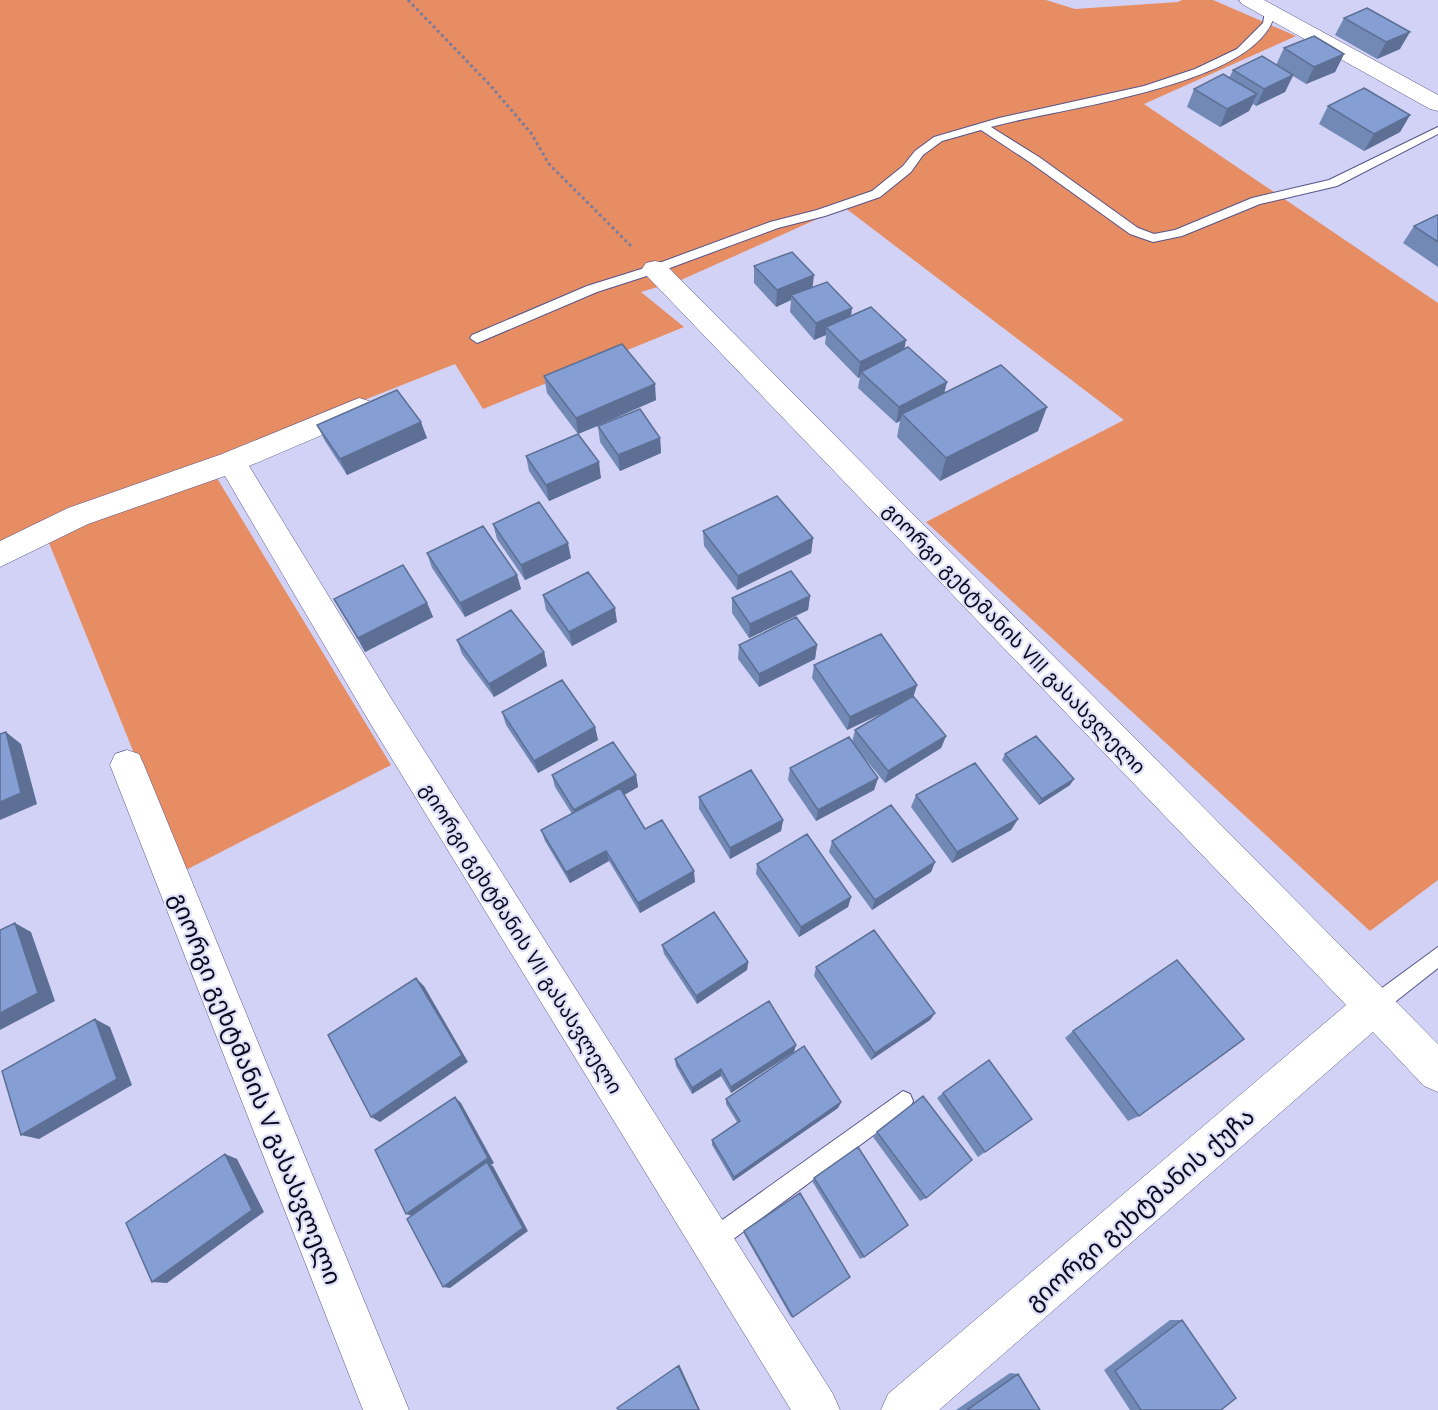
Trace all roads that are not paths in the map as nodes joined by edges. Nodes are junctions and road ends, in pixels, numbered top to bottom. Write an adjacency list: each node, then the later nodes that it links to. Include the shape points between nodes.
1 (1250, 0): 2 (street)
2 (1279, 8): 3 (street); 4 (lane, via 1240,51 1199,71 1147,89)
3 (1438, 104)
4 (982, 126): 5 (lane, via 1134,231 1153,238 1256,201 1333,183); 6 (lane, via 938,140 876,194 774,225)
5 (1438, 130)
6 (655, 269): 7 (lane, via 592,289); 13 (street, გიორგი გეხტმანის VIII გასასვლელი)
7 (477, 338)
8 (360, 408): 9 (street)
9 (232, 462): 10 (street, via 78,516); 16 (street, გიორგი გეხტმანის VII გასასვლელი, via 382,713)
10 (0, 555)
11 (127, 765): 17 (street, გიორგი გეხტმანის V გასასვლელი)
12 (1438, 956): 13 (lane)
13 (1374, 1006): 14 (street, გიორგი გეხტმანის VIII გასასვლელი); 19 (street, გიორგი გეხტმანის ქუჩა)
14 (1438, 1072)
15 (903, 1101): 16 (lane)
16 (712, 1241): 18 (street, გიორგი გეხტმანის VII გასასვლელი)
17 (386, 1410)
18 (817, 1410)
19 (904, 1410)

